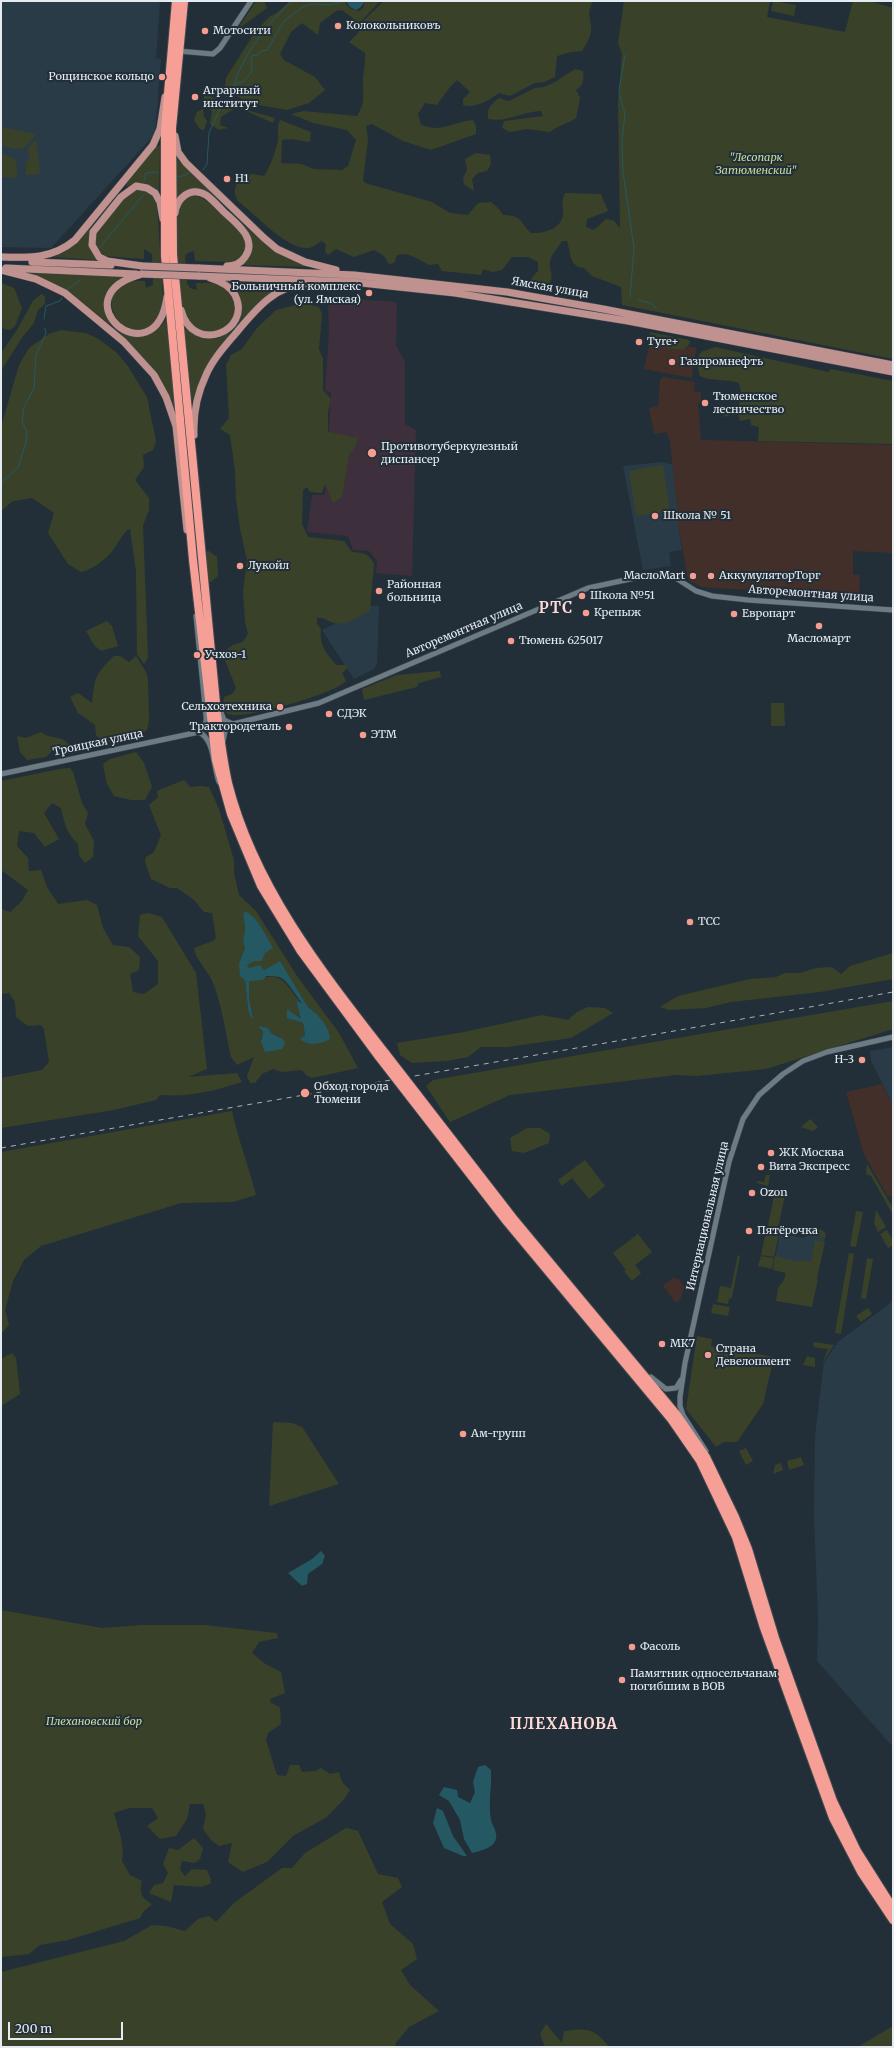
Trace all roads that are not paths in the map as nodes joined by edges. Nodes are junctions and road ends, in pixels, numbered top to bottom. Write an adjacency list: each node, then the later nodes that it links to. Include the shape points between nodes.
1 (176, 1): 5 (highway)
2 (184, 1): 4 (highway)
3 (251, 1): 4 (street, via 220,48 213,54)
4 (178, 51): 5 (highway)
5 (170, 93): 6 (highway); 7 (main road, via 162,107 160,129 153,145 74,240 62,249 42,257); 12 (main road, via 177,147 182,158 203,180 281,251)
6 (168, 231): 10 (main road, via 157,196 150,189 140,186 132,188 120,197 95,228 92,245 99,257); 11 (main road, via 179,200 188,193 196,192 209,197 245,233 249,249 239,263); 13 (highway)
7 (1, 257)
8 (1, 260): 10 (main road)
9 (1, 269): 10 (main road); 17 (main road, via 36,279 65,293 124,342 154,375 166,397 176,426 187,534)
10 (142, 270): 11 (main road, bridge); 13 (main road, via 121,281 109,296 108,312 121,329 137,333 152,329 163,316)
11 (198, 272): 12 (main road, Ямская улица); 13 (main road, via 221,282 236,298 237,315 226,331 207,336 193,330 183,319)
12 (353, 278): 14 (main road, Ямская улица, via 514,293); 15 (main road, Ямская улица, via 526,303); 16 (main road, via 302,284 275,293 256,308 213,362 200,389 194,421)
13 (172, 291): 16 (highway); 17 (highway)
14 (893, 365)
15 (893, 372)
16 (199, 529): 20 (highway)
17 (193, 560): 18 (highway)
18 (197, 595): 22 (street, via 196,616 206,720); 25 (highway, via 214,744)
19 (893, 610): 21 (street, Авторемонтная улица, via 721,598 700,594 671,575 649,575 588,588 319,703)
20 (212, 657): 21 (street, via 220,713 224,720); 24 (highway)
21 (233, 724): 24 (street, via 224,736)
22 (199, 732): 23 (street, Троицкая улица); 25 (street, via 209,741 214,769)
23 (1, 774)
24 (228, 783): 27 (highway, via 244,830 271,889 306,946)
25 (226, 797): 27 (highway, via 246,854 270,903 300,950)
26 (893, 1037): 30 (street, Интернациональная улица, via 827,1052 803,1061 773,1082 747,1110 729,1162)
27 (383, 1056): 28 (highway, bridge)
28 (413, 1096): 29 (highway); 33 (highway, via 507,1222 671,1419 700,1461 742,1552 764,1628 830,1810 861,1872)
29 (622, 1349): 30 (street, via 630,1354 662,1388 676,1388); 31 (highway, via 687,1428)
30 (683, 1375): 31 (street, Интернациональная улица, via 680,1410 708,1453)
31 (716, 1476): 32 (highway, via 748,1549 780,1653 833,1801 857,1851)
32 (893, 1908)
33 (893, 1920)

